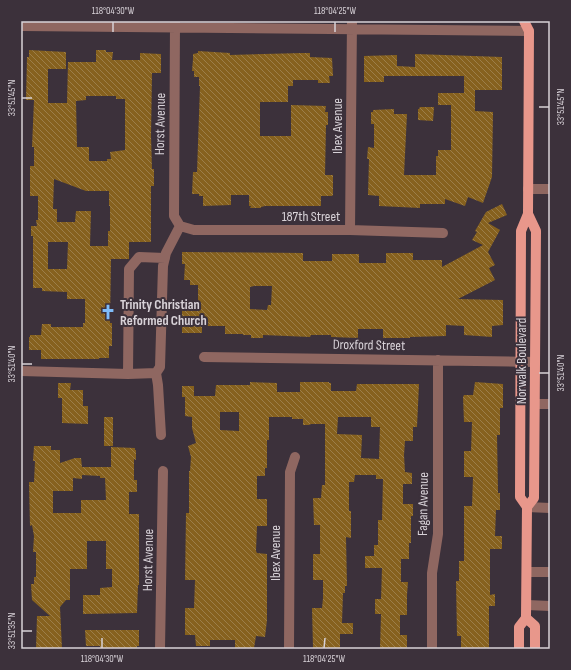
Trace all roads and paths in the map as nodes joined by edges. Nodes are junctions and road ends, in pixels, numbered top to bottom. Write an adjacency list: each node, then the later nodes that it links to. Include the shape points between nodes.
1 (524, 21): 6 (main road, Norwalk Boulevard)
2 (533, 21): 6 (main road, Norwalk Boulevard)
3 (175, 24): 4 (street); 5 (street); 10 (street, Horst Avenue, via 174,216)
4 (352, 25): 6 (street); 11 (street, Ibex Avenue)
5 (21, 26)
6 (528, 31): 7 (main road, Norwalk Boulevard)
7 (528, 189): 8 (street); 9 (main road, Norwalk Boulevard)
8 (550, 189)
9 (528, 214): 16 (main road, Norwalk Boulevard, via 521,231); 17 (main road, Norwalk Boulevard, via 536,230)
10 (180, 226): 11 (street, 187th Street, via 194,230); 13 (street)
11 (350, 230): 12 (street, 187th Street)
12 (443, 233)
13 (164, 262): 19 (street, via 160,368); 20 (street, via 139,257 129,269)
14 (204, 357): 15 (street, Droxford Street)
15 (438, 360): 16 (street, Droxford Street); 35 (street, Fagan Avenue, via 438,534 432,573)
16 (520, 361): 17 (street, Droxford Street); 26 (main road, Norwalk Boulevard, via 520,497)
17 (535, 362): 21 (main road, Norwalk Boulevard)
18 (21, 371): 20 (street)
19 (156, 373): 20 (street); 23 (street)
20 (128, 374)
21 (535, 404): 22 (street); 26 (main road, Norwalk Boulevard, via 534,498)
22 (550, 404)
23 (161, 435)
24 (295, 457): 34 (street, Ibex Avenue, via 290,472)
25 (164, 471): 33 (street, Horst Avenue)
26 (527, 507): 27 (street); 28 (main road, Norwalk Boulevard)
27 (550, 508)
28 (527, 572): 29 (street); 30 (main road, Norwalk Boulevard)
29 (550, 572)
30 (527, 605): 31 (street); 32 (main road, Norwalk Boulevard)
31 (550, 606)
32 (526, 618): 36 (main road, Norwalk Boulevard, via 519,627); 37 (main road, via 535,626)
33 (160, 649)
34 (289, 649)
35 (432, 649)
36 (519, 649)
37 (535, 649)

